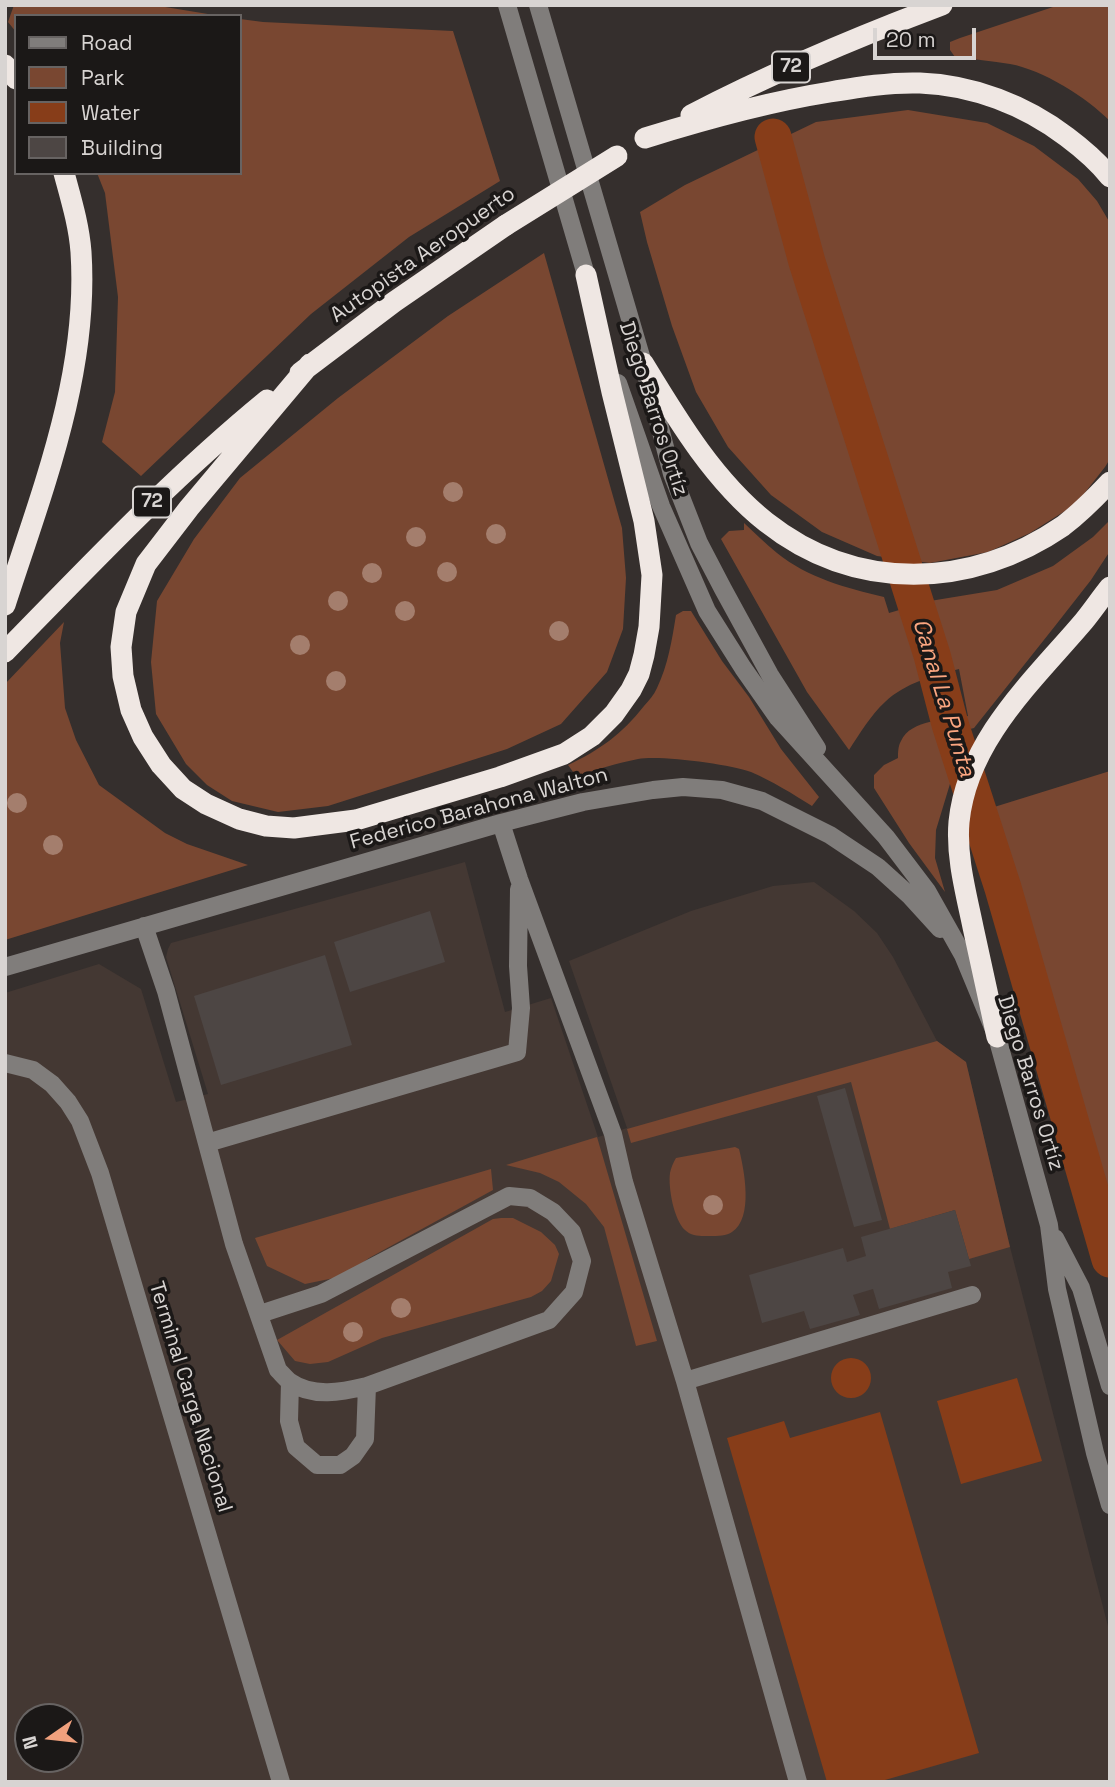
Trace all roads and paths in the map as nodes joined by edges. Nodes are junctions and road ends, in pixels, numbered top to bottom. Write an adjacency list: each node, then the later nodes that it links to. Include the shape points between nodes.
1 (507, 5): 7 (street, Diego Barros Ortíz)
2 (538, 5): 8 (street, Diego Barros Ortíz)
3 (942, 5): 4 (highway, Autopista Aeropuerto / 72, via 801,62)
4 (645, 138): 6 (highway, via 804,96 920,83 994,97 1026,110 1083,149); 9 (highway, Autopista Aeropuerto / 72, bridge, via 506,225)
5 (65, 175): 12 (highway, via 80,249 78,337 57,446)
6 (1110, 177)
7 (586, 275): 9 (highway, via 644,521 652,575 645,655 631,690 592,736 564,754 356,820 294,828 239,820 183,789 161,765 131,710 121,646 126,612 146,564); 14 (street, Diego Barros Ortíz, via 661,506 707,611 778,718)
8 (643, 363): 10 (highway, via 717,473 765,522 816,553 875,572 937,574 1006,557 1065,524); 14 (street, Diego Barros Ortíz, via 672,474 699,543 770,675)
9 (310, 364): 13 (highway, Autopista Aeropuerto / 72, via 153,501)
10 (1110, 482)
11 (1110, 587): 20 (highway, via 1007,712 968,779 962,801 959,849 964,885)
12 (5, 605)
13 (5, 652)
14 (841, 786): 18 (street, Diego Barros Ortíz, via 927,891)
15 (501, 824): 16 (street); 17 (street, Federico Barahona Walton); 18 (street, Federico Barahona Walton, via 583,802 683,786 762,801 830,835 878,867)
16 (519, 879): 22 (street, via 517,1052); 26 (street, via 613,1134)
17 (144, 926): 19 (street, Federico Barahona Walton); 22 (street)
18 (963, 955): 20 (street, Diego Barros Ortíz)
19 (5, 967)
20 (997, 1037): 23 (street, Diego Barros Ortíz)
21 (5, 1063): 31 (street, Terminal Carga Nacional, via 33,1070 68,1102 100,1173)
22 (207, 1143): 25 (street, via 234,1244)
23 (1049, 1225): 29 (street, Diego Barros Ortíz, via 1081,1288); 30 (street, Diego Barros Ortíz, via 1057,1289)
24 (972, 1295): 26 (street)
25 (260, 1314): 27 (street, via 278,1370); 28 (street, via 321,1294 509,1196 530,1198 553,1212 572,1232 582,1261 574,1292 549,1320)
26 (685, 1381): 32 (street)
27 (290, 1382): 28 (street, via 313,1392 339,1393); 28 (street, via 289,1421 296,1447 317,1465 340,1465 365,1439)
28 (367, 1386)
29 (1110, 1386)
30 (1110, 1505)
31 (281, 1782)
32 (798, 1782)

